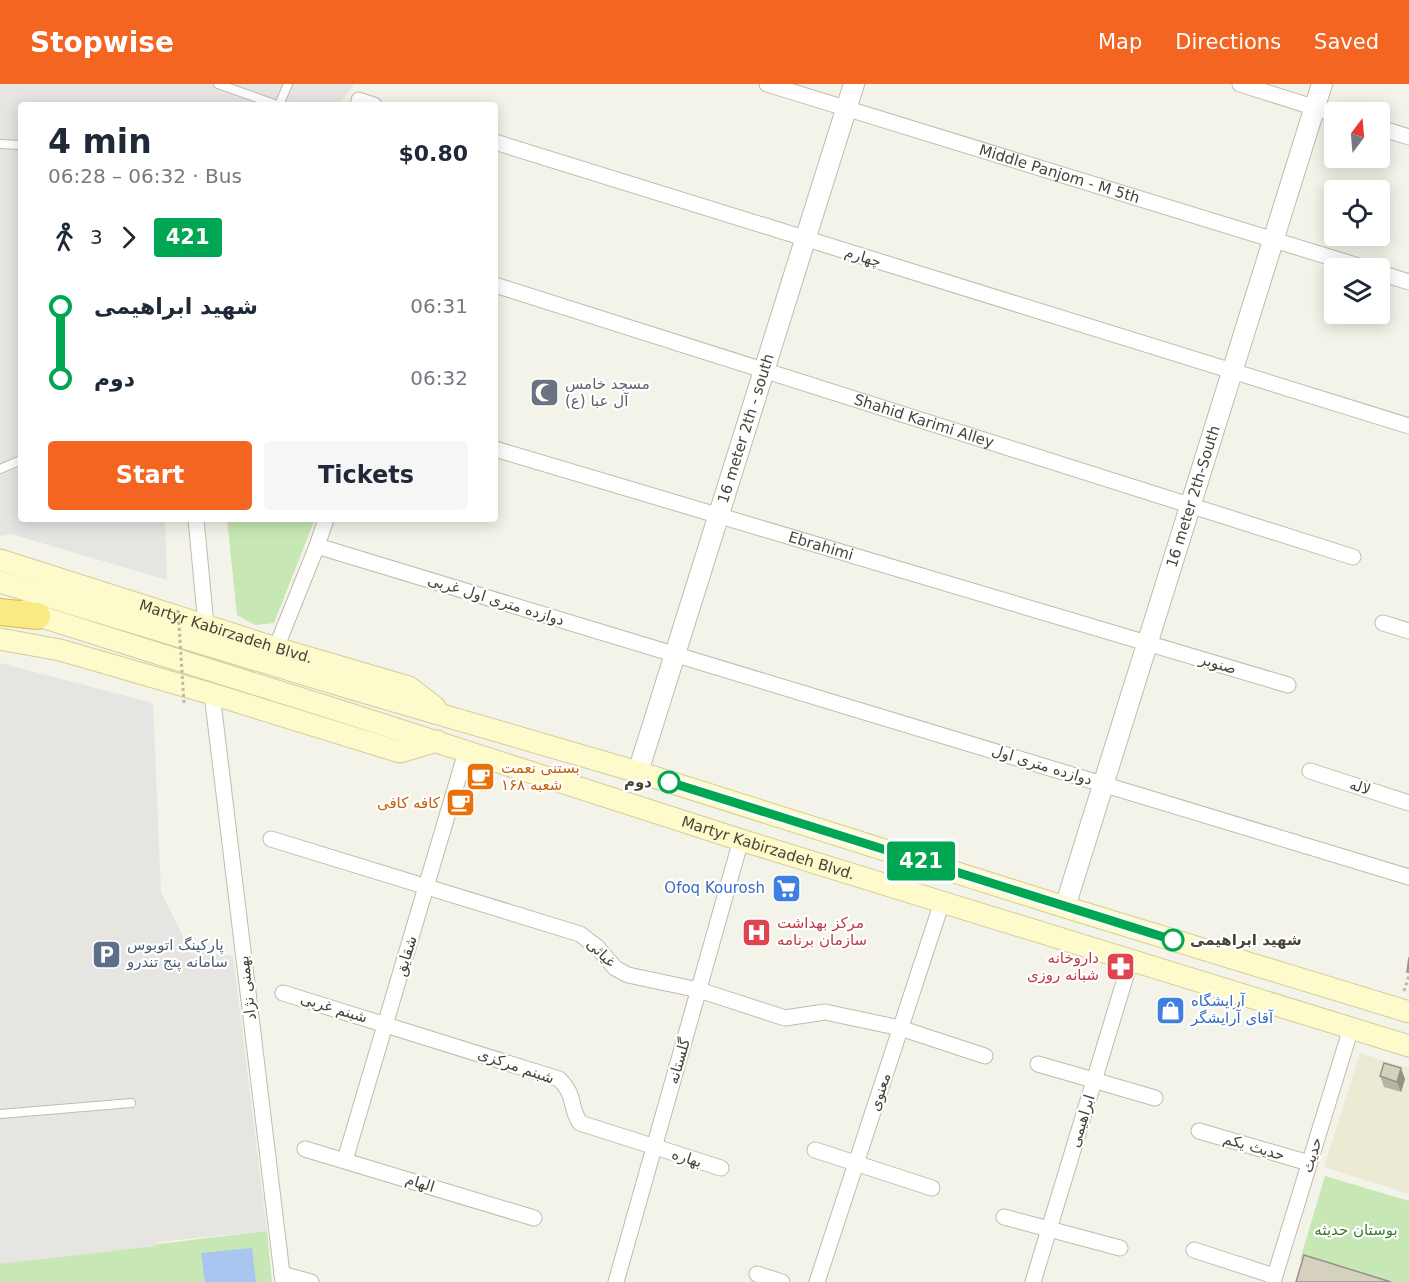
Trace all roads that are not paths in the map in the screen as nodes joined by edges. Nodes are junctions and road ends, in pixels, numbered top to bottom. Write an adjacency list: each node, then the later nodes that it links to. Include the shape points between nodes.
1 (218, 84): 8 (lane)
2 (288, 84): 9 (lane)
3 (767, 84): 12 (street, Middle Panjom - M 5th)
4 (854, 84): 12 (street, 16 meter 2th - south)
5 (1240, 84): 11 (street)
6 (1322, 84): 11 (street, 16 meter 2th-South)
7 (359, 100): 10 (street)
8 (269, 102)
9 (279, 102)
10 (365, 102)
11 (1314, 107): 13 (street); 20 (street, 16 meter 2th-South)
12 (847, 108): 19 (street, 16 meter 2th - south); 20 (street, Middle Panjom - M 5th)
13 (1324, 110)
14 (1390, 131): 15 (street)
15 (1409, 137)
16 (498, 143): 19 (street, چهارم)
17 (0, 144): 18 (lane)
18 (18, 144)
19 (806, 239): 25 (street, 16 meter 2th - south); 26 (street, چهارم)
20 (1273, 240): 21 (street, Middle Panjom - M 5th); 26 (street, 16 meter 2th-South)
21 (1332, 258)
22 (1390, 276): 23 (street)
23 (1409, 282)
24 (498, 286): 25 (street, Shahid Karimi Alley)
25 (765, 370): 31 (street, Shahid Karimi Alley); 32 (street, 16 meter 2th - south)
26 (1232, 371): 27 (street, چهارم); 31 (street, 16 meter 2th-South)
27 (1409, 426)
28 (498, 450): 32 (street, Ebrahimi)
29 (18, 461): 30 (lane)
30 (0, 468)
31 (1190, 506): 36 (street, Shahid Karimi Alley); 46 (street, 16 meter 2th-South)
32 (719, 515): 46 (street, Ebrahimi); 48 (street, 16 meter 2th - south)
33 (196, 522): 43 (street)
34 (325, 522): 35 (street)
35 (317, 546): 47 (street); 48 (street, دوازده متری اول غربی)
36 (1353, 557)
37 (0, 560): 43 (main road, Martyr Kabirzadeh Blvd.)
38 (0, 582): 51 (main road, Martyr Kabirzadeh Blvd.)
39 (0, 604): 41 (main road, Martyr Kabirzadeh Blvd.)
40 (0, 612): 41 (highway)
41 (37, 616): 52 (main road, Martyr Kabirzadeh Blvd.)
42 (1383, 624): 44 (street)
43 (206, 625): 47 (main road, Martyr Kabirzadeh Blvd.)
44 (1409, 631)
45 (0, 639): 50 (main road, via 60,650)
46 (1147, 643): 49 (street, صنوبر); 56 (street, 16 meter 2th-South)
47 (276, 648): 51 (main road, Martyr Kabirzadeh Blvd., via 409,687)
48 (675, 654): 55 (street, 16 meter 2th - south); 56 (street, دوازده متری اول)
49 (1288, 685)
50 (212, 694): 52 (main road, via 400,752); 93 (street, بهمنی نژاد)
51 (446, 715): 55 (main road, Martyr Kabirzadeh Blvd.)
52 (437, 741): 53 (main road, Martyr Kabirzadeh Blvd.)
53 (466, 752): 59 (main road, Martyr Kabirzadeh Blvd.); 61 (street, شقایق)
54 (1310, 771): 57 (street, لاله)
55 (638, 772): 63 (main road, Martyr Kabirzadeh Blvd.)
56 (1103, 784): 60 (street, دوازده متری اول); 63 (street, 16 meter 2th-South)
57 (1409, 803)
58 (271, 839): 61 (street, غیاثی)
59 (741, 840): 62 (main road, Martyr Kabirzadeh Blvd.); 65 (street, گلستانه)
60 (1409, 878)
61 (426, 887): 65 (street, غیاثی, via 580,934 597,946 615,968 628,975); 68 (street, شقایق)
62 (942, 902): 64 (main road, Martyr Kabirzadeh Blvd.); 69 (street, معنوی)
63 (1065, 907): 67 (main road, Martyr Kabirzadeh Blvd.)
64 (1131, 960): 70 (main road, Martyr Kabirzadeh Blvd.); 74 (street, ابراهیمی)
65 (699, 990): 69 (street, غیاثی, via 785,1018 825,1012); 79 (street, گلستانه)
66 (283, 993): 68 (street, شبنم غربی)
67 (1409, 1012)
68 (386, 1024): 79 (street, شبنم مرکزی, via 559,1079 572,1094 574,1113 580,1123); 82 (street, شقایق)
69 (900, 1028): 72 (street, غیاثی); 83 (street, معنوی)
70 (1351, 1028): 71 (main road, Martyr Kabirzadeh Blvd.); 84 (street, حدیث)
71 (1409, 1046)
72 (985, 1056)
73 (1038, 1064): 74 (street)
74 (1094, 1082): 75 (street); 89 (street, ابراهیمی)
75 (1155, 1098)
76 (131, 1103): 77 (lane)
77 (0, 1114)
78 (1199, 1131): 84 (street, حدیث یکم)
79 (654, 1147): 85 (street, بهاره); 96 (street, گلستانه)
80 (305, 1149): 82 (street, الهام)
81 (815, 1150): 83 (street)
82 (345, 1160): 88 (street, الهام)
83 (856, 1164): 86 (street); 98 (street, معنوی)
84 (1309, 1164): 94 (street, حدیث)
85 (721, 1168)
86 (932, 1188)
87 (1004, 1217): 89 (street)
88 (534, 1218)
89 (1049, 1229): 90 (street); 99 (street, ابراهیمی)
90 (1120, 1248)
91 (1194, 1250): 94 (street)
92 (757, 1274): 97 (street)
93 (282, 1278): 95 (street)
94 (1274, 1279)
95 (311, 1282)
96 (616, 1282)
97 (782, 1282)
98 (817, 1282)
99 (1033, 1282)

